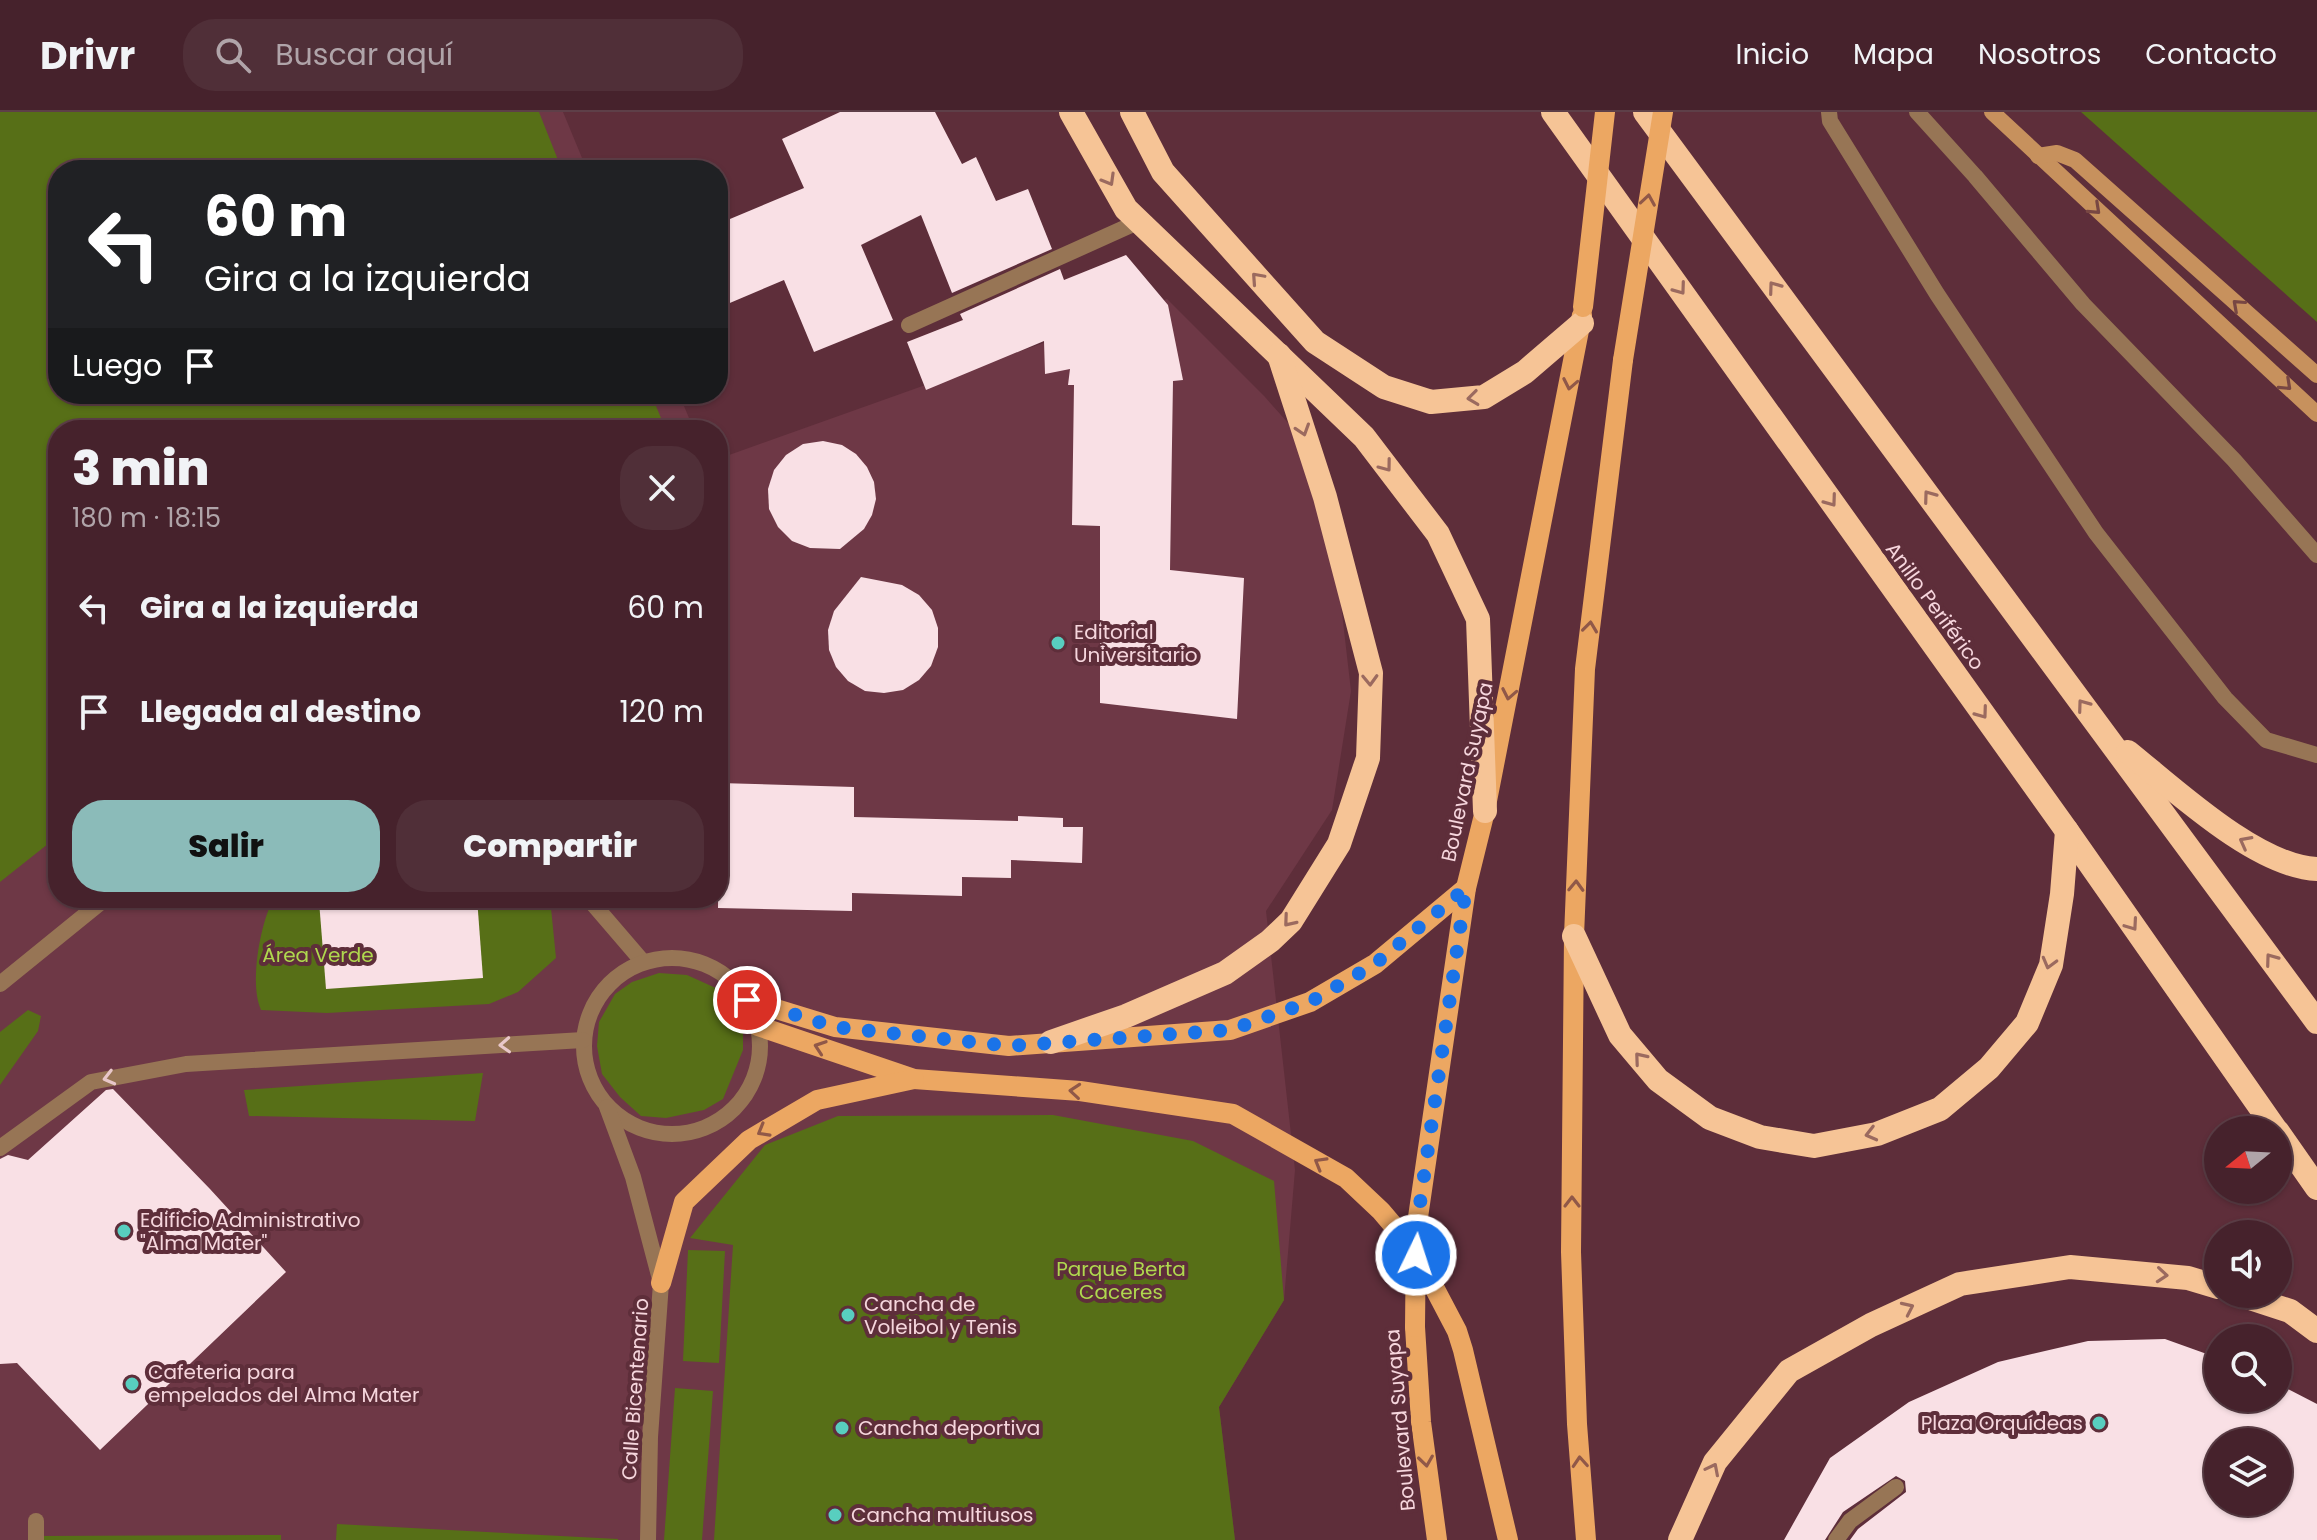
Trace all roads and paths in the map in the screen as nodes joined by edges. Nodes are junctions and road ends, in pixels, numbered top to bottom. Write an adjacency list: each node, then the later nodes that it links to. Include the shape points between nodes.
1 (1071, 112): 11 (highway, one-way to 11, via 1126,209)
2 (1132, 112): 12 (highway, one-way to 2, via 1525,372 1484,397 1431,402 1384,387 1315,342 1163,172)
3 (1553, 112): 21 (highway, Anillo Periférico, one-way to 21)
4 (1605, 112): 12 (main road, Boulevard Suyapa, bridge)
5 (1645, 112): 18 (highway, one-way to 5)
6 (1663, 112): 26 (main road, one-way to 6, bridge, via 1585,669 1623,360)
7 (1829, 112): 19 (street, via 1937,294 2096,533 2225,698 2266,740)
8 (1917, 112): 17 (street, via 2083,304 2234,460)
9 (1992, 112): 10 (street)
10 (2038, 156): 15 (street, one-way to 10, via 2075,160 2057,153); 16 (street, one-way to 16)
11 (1140, 221): 13 (street); 14 (highway)
12 (1582, 315): 20 (main road, Boulevard Suyapa, one-way to 20)
13 (909, 325)
14 (1279, 355): 20 (highway, one-way to 20, via 1364,437 1438,534 1478,619); 33 (highway, one-way to 33, via 1325,497 1371,673 1368,758 1339,844 1291,921 1270,941 1225,973)
15 (2317, 375)
16 (2317, 414)
17 (2317, 555)
18 (2103, 732): 22 (highway, one-way to 18, via 2240,841); 30 (highway, one-way to 18)
19 (2317, 755)
20 (1485, 811): 23 (main road, Boulevard Suyapa)
21 (2067, 831): 26 (highway, one-way to 26, via 2051,965 2027,1023 1989,1068 1940,1109 1877,1134 1814,1146 1760,1137 1710,1118 1658,1080 1620,1035); 36 (highway, Anillo Periférico, one-way to 36)
22 (2317, 869)
23 (1466, 888): 33 (main road, via 1375,964 1299,1006 1230,1030); 48 (main road, Boulevard Suyapa, one-way to 48, bridge, via 1416,1231 1421,1422)
24 (94, 908): 28 (street)
25 (597, 908): 27 (street)
26 (1574, 936): 50 (main road, one-way to 26, via 1571,1252)
27 (643, 962): 29 (street, via 672,957 702,962 728,977); 32 (street, via 616,976 600,994)
28 (0, 984)
29 (747, 1000): 31 (street); 33 (main road, via 835,1027 1009,1046)
30 (2317, 1022)
31 (758, 1026): 34 (main road, one-way to 31); 35 (street, via 760,1059 750,1090 729,1115 700,1131 668,1135 634,1127)
32 (583, 1040): 35 (street, via 588,1076); 37 (street, one-way to 37, via 186,1064 91,1082)
33 (1051, 1042)
34 (914, 1079): 40 (main road, one-way to 40, via 817,1100 749,1140 684,1202); 49 (main road, one-way to 34, via 1457,1331 1415,1251 1346,1178 1233,1114 1080,1091)
35 (606, 1106): 40 (street, Calle Bicentenario, via 633,1177)
36 (2266, 1116)
37 (0, 1148)
38 (2292, 1152): 39 (highway, Anillo Periférico)
39 (2317, 1188)
40 (661, 1283): 47 (street, Calle Bicentenario)
41 (2204, 1283): 51 (highway, one-way to 41, via 1715,1462 1789,1371 1871,1325 1960,1284 2070,1267)
42 (2281, 1308): 43 (highway)
43 (2317, 1331)
44 (1896, 1487): 52 (street, via 1850,1521)
45 (36, 1521): 46 (street)
46 (36, 1540)
47 (648, 1540)
48 (1437, 1540)
49 (1508, 1540)
50 (1586, 1540)
51 (1680, 1540)
52 (1836, 1540)

